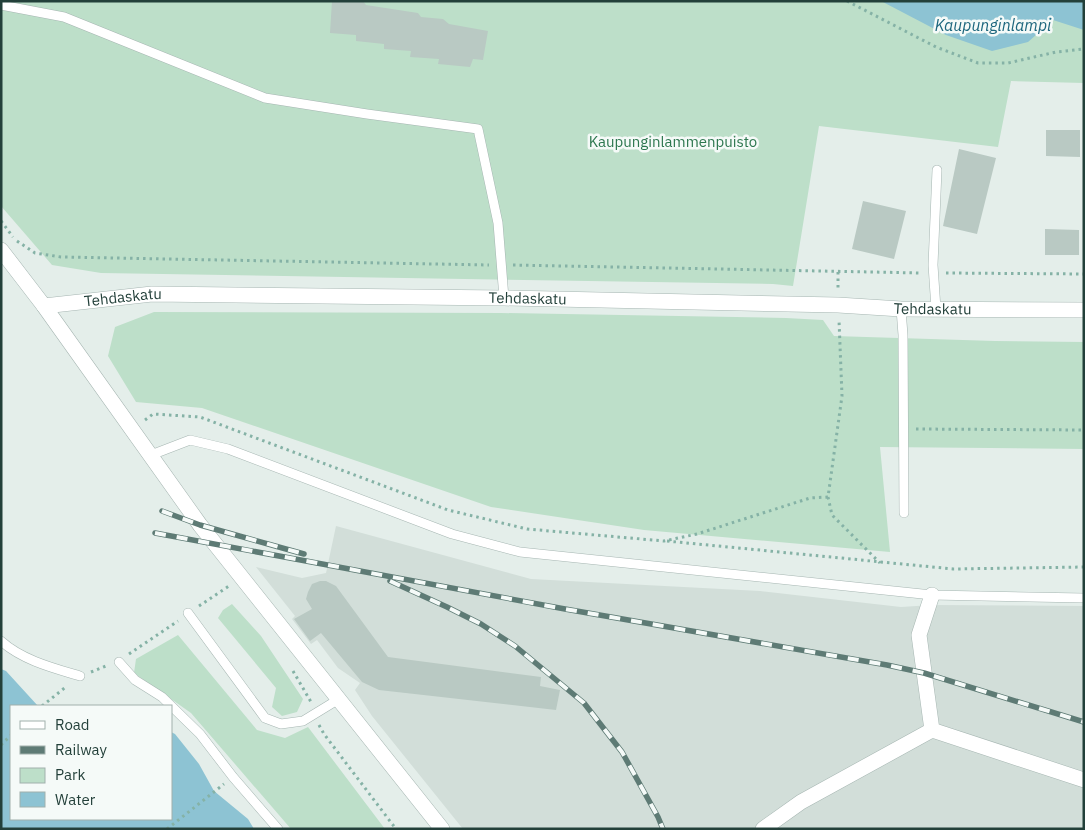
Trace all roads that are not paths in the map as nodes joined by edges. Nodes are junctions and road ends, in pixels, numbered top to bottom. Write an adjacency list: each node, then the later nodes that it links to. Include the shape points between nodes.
1 (1, 5): 4 (lane, via 64,17 265,98 478,129 498,223)
2 (937, 170): 7 (lane, via 933,273)
3 (1, 250): 5 (street)
4 (504, 298): 5 (street, Tehdaskatu, via 152,294); 6 (street, Tehdaskatu)
5 (44, 306): 9 (street)
6 (901, 309): 7 (street, Tehdaskatu); 10 (lane)
7 (936, 309): 8 (street, Tehdaskatu)
8 (1084, 310)
9 (151, 455): 11 (lane, via 190,440 228,449 452,534 520,552); 17 (street, via 200,525)
10 (904, 513)
11 (932, 595): 12 (lane); 20 (street, via 919,635)
12 (1084, 598)
13 (188, 613): 17 (lane, via 265,718 281,724 303,721)
14 (1, 641): 16 (lane, via 42,665)
15 (119, 662): 18 (lane, via 136,680)
16 (80, 676)
17 (339, 699): 23 (street)
18 (170, 705)
19 (172, 707): 22 (lane, via 200,734)
20 (932, 730): 21 (street); 24 (street, via 801,802)
21 (1084, 780)
22 (278, 829)
23 (442, 829)
24 (763, 829)

